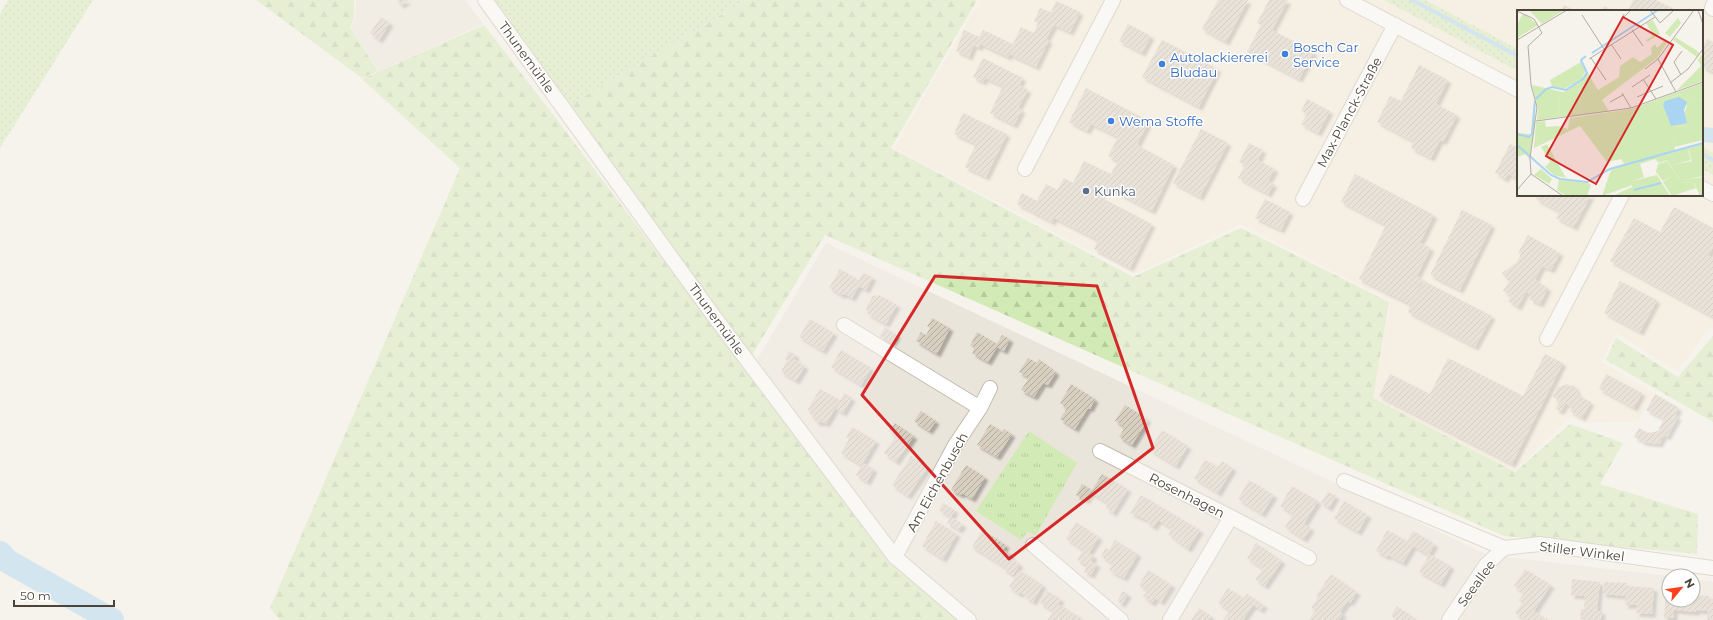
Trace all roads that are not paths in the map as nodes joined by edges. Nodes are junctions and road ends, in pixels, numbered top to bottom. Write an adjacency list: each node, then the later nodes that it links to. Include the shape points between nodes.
1 (485, 0): 22 (street, Thunemühle, via 712,315)
2 (1113, 0): 8 (street)
3 (1347, 0): 6 (street)
4 (1713, 5): 5 (street)
5 (1713, 9)
6 (1394, 25): 7 (street); 12 (street, Max-Planck-Straße)
7 (1517, 89)
8 (1025, 169)
9 (1703, 189): 10 (street)
10 (1713, 194)
11 (1621, 196): 14 (street)
12 (1303, 199)
13 (844, 325): 16 (street)
14 (1547, 339)
15 (990, 388): 16 (street, Am Eichenbusch)
16 (980, 408): 22 (street, Am Eichenbusch, via 954,447)
17 (1100, 451): 19 (street, Rosenhagen)
18 (1344, 481): 21 (street, Stiller Winkel)
19 (1232, 517): 23 (street); 27 (street, Rosenhagen)
20 (1033, 545): 26 (street)
21 (1504, 548): 24 (street, Stiller Winkel, via 1540,544); 28 (street, Seeallee, via 1486,565)
22 (895, 556): 25 (street, Thunemühle)
23 (1309, 558)
24 (1713, 568)
25 (969, 620)
26 (1121, 620)
27 (1170, 620)
28 (1449, 620)

